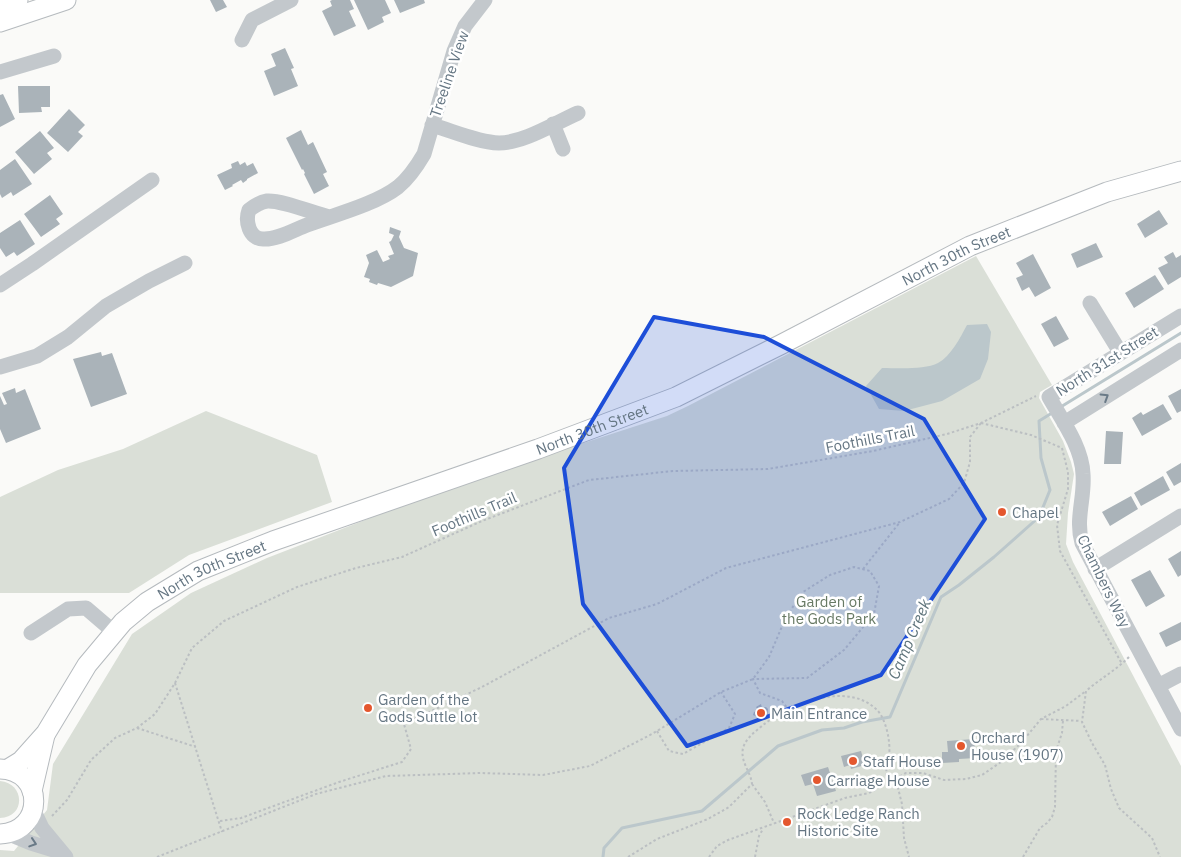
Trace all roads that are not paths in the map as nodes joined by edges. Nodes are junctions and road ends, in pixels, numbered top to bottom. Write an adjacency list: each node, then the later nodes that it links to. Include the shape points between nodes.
1 (18, 0): 5 (main road)
2 (66, 0): 6 (main road)
3 (291, 0): 7 (street, via 252,20)
4 (485, 0): 12 (street, Treeline View, via 465,26 454,51)
5 (0, 7)
6 (0, 22)
7 (242, 40)
8 (54, 56): 9 (street)
9 (0, 72)
10 (578, 112): 11 (street, Treeline View)
11 (553, 124): 12 (street, Treeline View, via 521,139 501,143); 13 (street)
12 (432, 125): 16 (street, Treeline View, via 417,167 399,186 372,201)
13 (563, 149)
14 (1181, 171): 27 (main road, North 30th Street, via 1107,192 970,246 676,397 218,561 147,602)
15 (152, 180): 18 (street)
16 (328, 217): 16 (street, Treeline View, via 266,201 249,210 247,222 254,236 262,239)
17 (185, 263): 23 (street, via 106,306 37,356)
18 (0, 285)
19 (1090, 303): 22 (street)
20 (1181, 316): 22 (street, North 31st Street)
21 (1181, 350): 24 (street, North 31st Street, one-way to 21)
22 (1120, 352): 24 (street, North 31st Street, via 1049,397)
23 (0, 367)
24 (1064, 424): 26 (street, Chambers Way, via 1082,464 1079,532)
25 (1181, 516): 26 (street)
26 (1095, 569): 30 (street, Chambers Way)
27 (114, 632): 28 (street, via 86,608 68,609); 32 (main road, North 30th Street, via 87,665)
28 (31, 633)
29 (1181, 674): 30 (street)
30 (1158, 686): 31 (street, Chambers Way)
31 (1181, 729)
32 (46, 733): 33 (main road, North 30th Street, via 20,761); 34 (main road, North 30th Street)
33 (4, 769): 34 (main road, North 30th Street, via 18,773 27,781)
34 (33, 800): 35 (main road, North 30th Street, via 28,821 21,828); 36 (street, via 42,828)
35 (3, 834): 36 (street, one-way to 36)
36 (63, 854)

